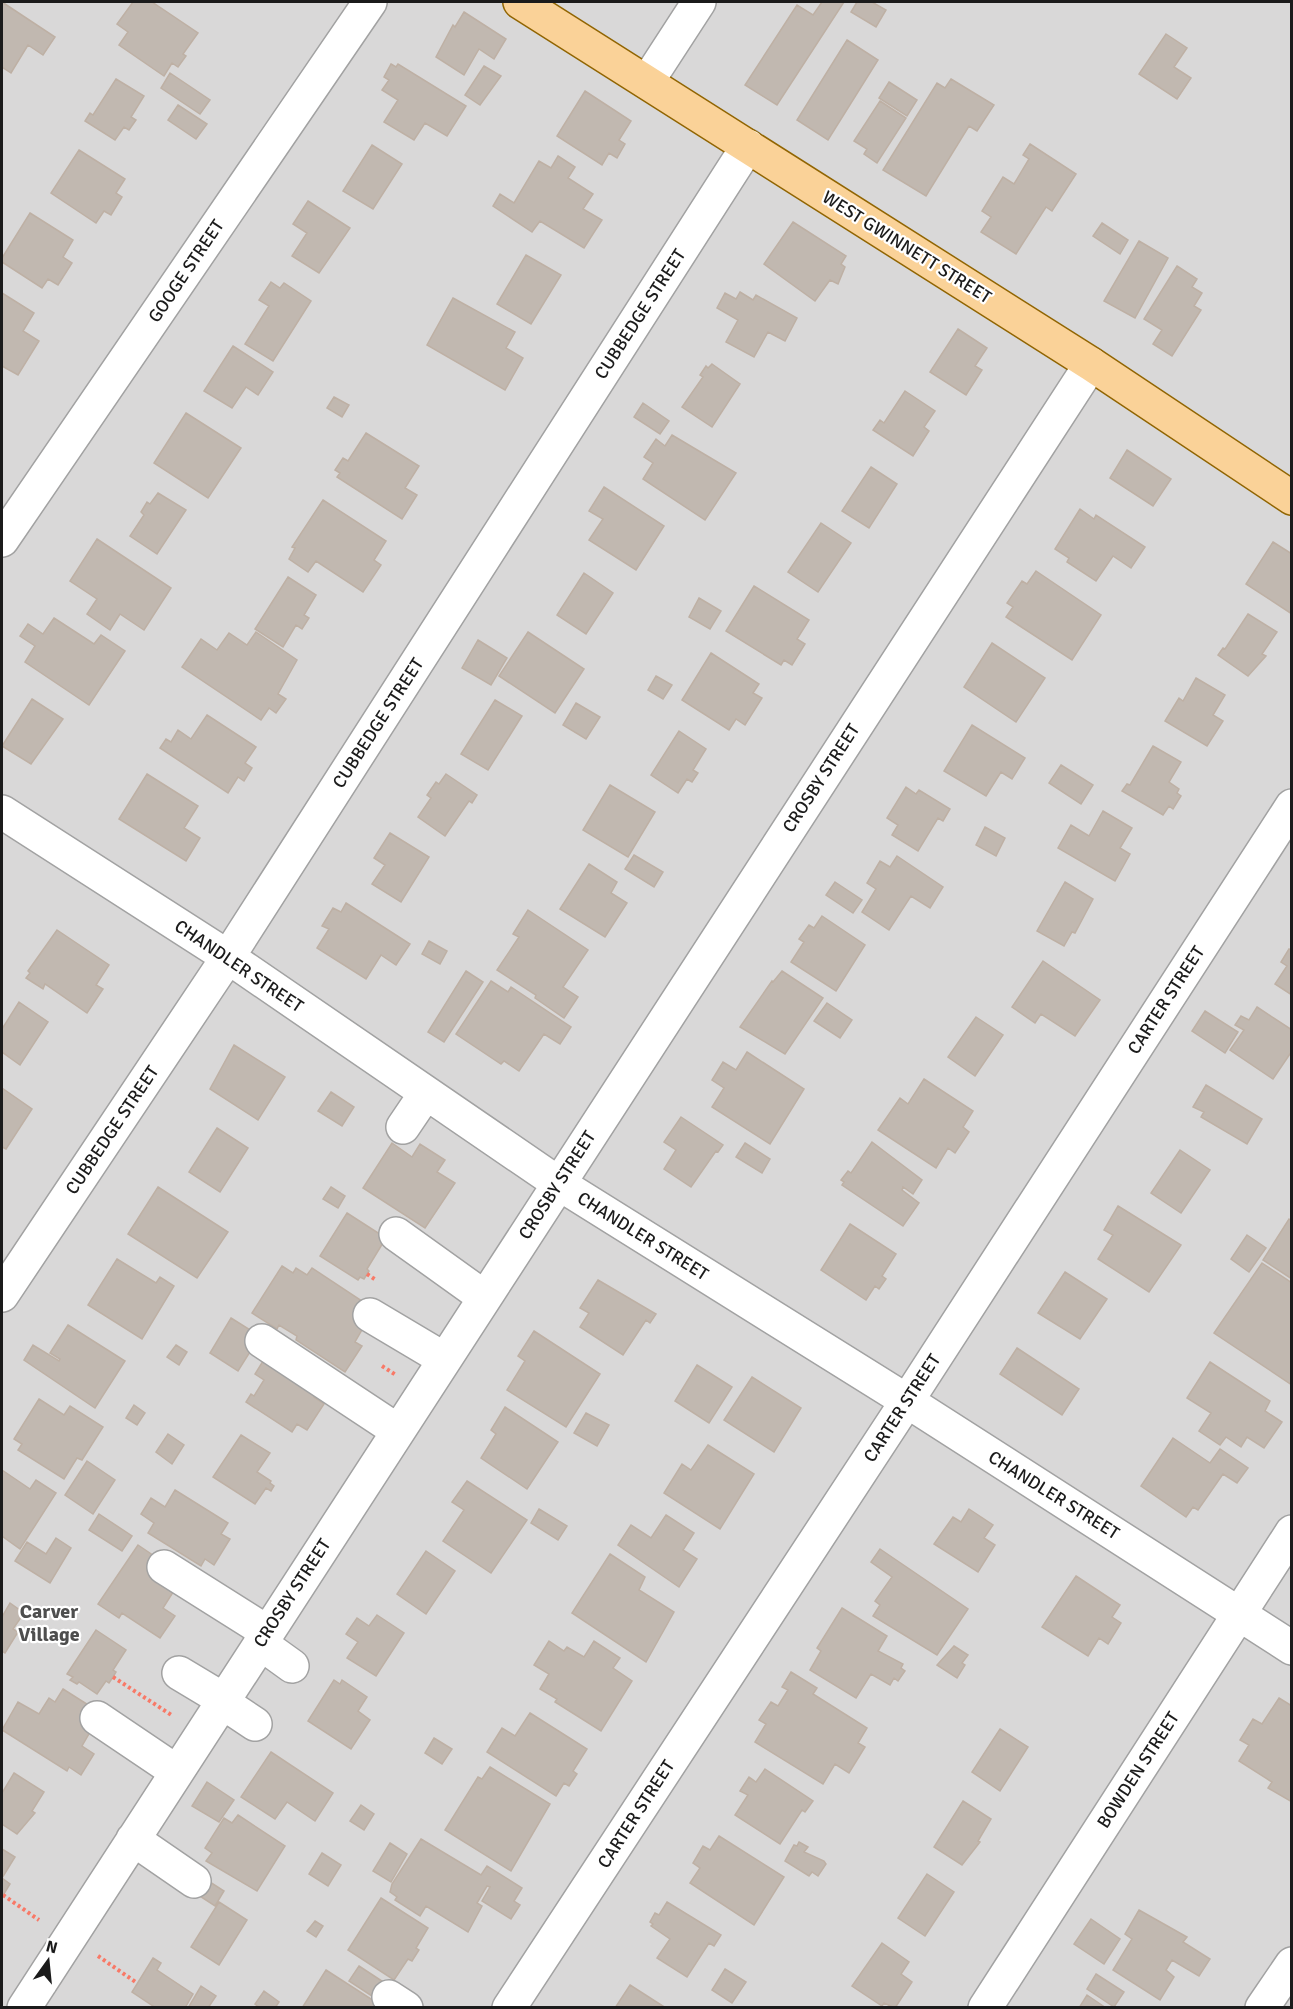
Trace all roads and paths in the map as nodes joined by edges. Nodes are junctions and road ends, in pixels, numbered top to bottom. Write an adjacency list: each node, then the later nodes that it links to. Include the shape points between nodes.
1 (370, 2): 8 (street, GOOGE STREET)
2 (520, 2): 4 (main road, WEST GWINNETT STREET)
3 (699, 2): 4 (street)
4 (647, 82): 5 (main road, WEST GWINNETT STREET)
5 (748, 146): 6 (main road, WEST GWINNETT STREET); 11 (street, CUBBEDGE STREET)
6 (1091, 364): 7 (main road, WEST GWINNETT STREET); 14 (street, CROSBY STREET)
7 (1292, 498)
8 (2, 540)
9 (1292, 806): 23 (street, CARTER STREET)
10 (2, 812): 11 (street, CHANDLER STREET)
11 (228, 957): 12 (street, CHANDLER STREET); 16 (street, CUBBEDGE STREET)
12 (426, 1093): 13 (street); 14 (street, CHANDLER STREET)
13 (402, 1127)
14 (558, 1184): 17 (street, CROSBY STREET); 23 (street, CHANDLER STREET)
15 (396, 1234): 17 (street)
16 (2, 1295)
17 (484, 1297): 20 (street, CROSBY STREET)
18 (370, 1315): 20 (street)
19 (262, 1341): 24 (street)
20 (444, 1359): 22 (street, CROSBY STREET)
21 (377, 1362): 22 (path)
22 (422, 1394): 24 (street, CROSBY STREET)
23 (907, 1401): 27 (street, CHANDLER STREET); 47 (street, CARTER STREET)
24 (398, 1431): 28 (street, CROSBY STREET)
25 (1292, 1532): 27 (street, BOWDEN STREET)
26 (164, 1567): 28 (street)
27 (1239, 1613): 29 (street, CHANDLER STREET); 48 (street, BOWDEN STREET)
28 (264, 1638): 30 (street); 33 (street, CROSBY STREET)
29 (1292, 1648)
30 (292, 1666)
31 (179, 1673): 33 (street)
32 (114, 1677): 36 (path)
33 (223, 1701): 35 (street); 36 (street, CROSBY STREET)
34 (97, 1718): 37 (street)
35 (255, 1724)
36 (201, 1734): 37 (street, CROSBY STREET)
37 (177, 1772): 38 (street, CROSBY STREET)
38 (133, 1839): 39 (street); 41 (street, CROSBY STREET)
39 (194, 1881)
40 (3, 1895): 41 (path)
41 (69, 1938): 43 (path); 46 (street, CROSBY STREET)
42 (1292, 1964): 49 (street)
43 (137, 1983)
44 (2, 2003): 45 (street)
45 (8, 2007)
46 (24, 2007)
47 (509, 2007)
48 (985, 2007)
49 (1262, 2007)

